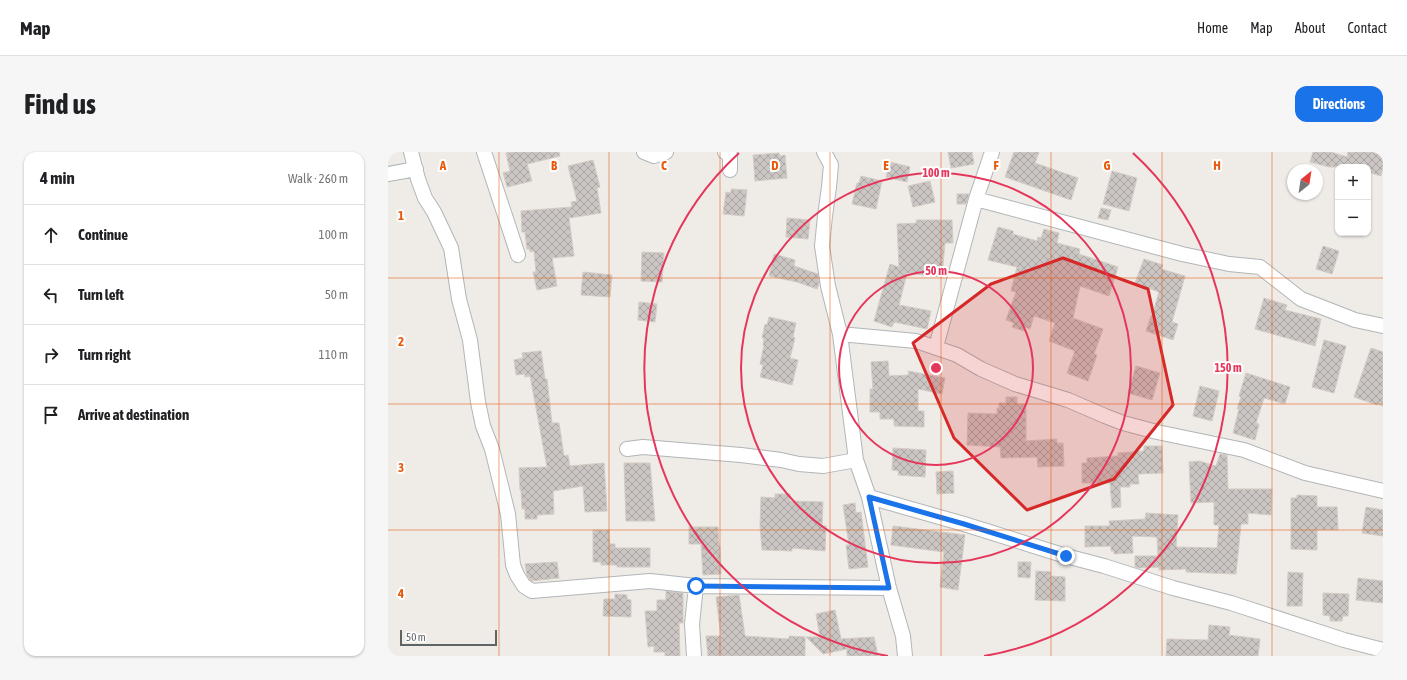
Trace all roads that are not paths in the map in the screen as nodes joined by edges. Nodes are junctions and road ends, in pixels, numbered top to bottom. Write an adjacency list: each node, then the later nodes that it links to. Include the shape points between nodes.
1 (411, 152): 8 (street)
2 (484, 152): 12 (street)
3 (644, 152): 4 (street, via 654,156)
4 (666, 152)
5 (725, 152): 9 (street, via 730,155)
6 (824, 152): 14 (street, via 831,165 822,246 828,286)
7 (992, 152): 11 (street)
8 (416, 169): 10 (street); 20 (street, via 425,198 451,248 459,299 470,340 483,426 492,449 508,514 513,565 524,586 532,591 650,582)
9 (730, 170)
10 (388, 174)
11 (976, 199): 13 (street, via 1182,254 1229,264 1260,267 1301,300 1355,320); 15 (street)
12 (518, 255)
13 (1383, 326)
14 (840, 334): 15 (street, via 916,341); 17 (street)
15 (936, 347): 18 (street, via 958,355 981,369 1015,384 1068,400 1123,423 1244,450 1305,473)
16 (627, 449): 17 (street, via 643,447 741,454 823,466)
17 (856, 460): 19 (street)
18 (1383, 490)
19 (869, 497): 21 (street); 22 (street)
20 (696, 586): 21 (street); 23 (street, via 692,624)
21 (889, 588): 24 (street, via 903,636)
22 (1383, 650)
23 (694, 656)
24 (905, 656)

